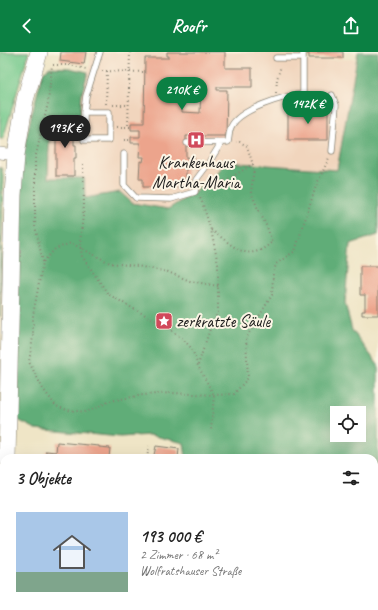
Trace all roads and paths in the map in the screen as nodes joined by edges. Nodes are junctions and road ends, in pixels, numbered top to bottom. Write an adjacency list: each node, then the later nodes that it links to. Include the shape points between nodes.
1 (100, 52): 7 (lane)
2 (130, 52): 9 (path)
3 (303, 55): 5 (lane); 12 (lane, via 303,94)
4 (276, 58): 5 (lane)
5 (289, 58): 12 (path, via 279,71)
6 (42, 60): 7 (path); 22 (main road, via 25,100); 30 (path, via 48,103 35,159 35,226)
7 (94, 71): 8 (path); 14 (lane)
8 (107, 72): 9 (path); 13 (path, via 106,105)
9 (129, 72): 10 (path); 13 (path)
10 (145, 72)
11 (332, 95): 21 (lane, via 336,105)
12 (275, 100): 19 (lane, via 238,118 231,127)
13 (129, 105): 15 (path, via 130,127)
14 (84, 112): 15 (lane, via 109,112); 15 (lane, via 84,140 109,140)
15 (109, 127)
16 (124, 140): 17 (path)
17 (131, 140)
18 (220, 142): 19 (lane); 20 (lane); 27 (lane, via 196,180)
19 (228, 142): 25 (path, via 240,142 247,146)
20 (187, 143)
21 (332, 151): 33 (path, via 316,186 295,251 276,264 272,295 246,338 248,378 234,394)
22 (8, 154): 36 (main road, via 13,195)
23 (124, 154): 27 (lane, via 124,185 136,198 171,199)
24 (83, 164): 29 (path)
25 (253, 164): 26 (path); 28 (path, via 251,192 272,242 263,250 250,254 236,249)
26 (225, 181): 26 (path, via 225,187 219,187 219,181)
27 (195, 192): 28 (path, via 202,202)
28 (212, 230): 31 (path, via 218,264)
29 (81, 249): 30 (path, via 70,242 55,249); 31 (path, via 110,263 168,272 190,282); 32 (path, via 82,256 108,294 164,325 183,339 192,349)
30 (43, 262): 33 (path, via 33,315 29,362 43,389 56,406 87,412 110,401 144,395)
31 (218, 286): 32 (path, via 218,312)
32 (198, 366): 33 (path)
33 (214, 395): 34 (path)
34 (211, 431)
35 (149, 446): 37 (path)
36 (7, 454)
37 (147, 454)

